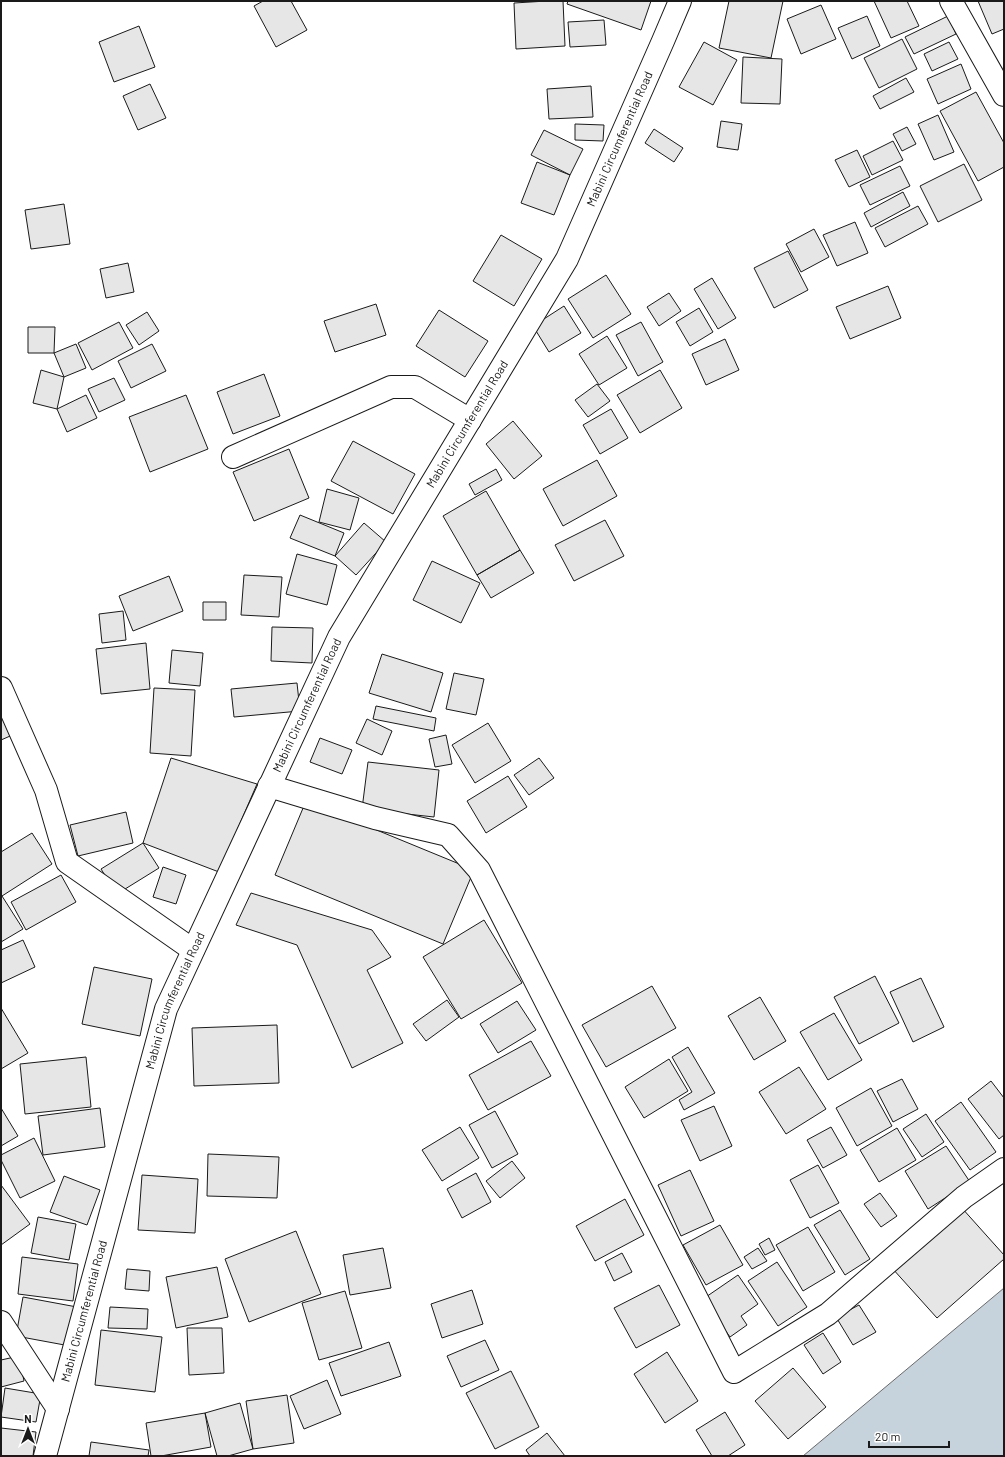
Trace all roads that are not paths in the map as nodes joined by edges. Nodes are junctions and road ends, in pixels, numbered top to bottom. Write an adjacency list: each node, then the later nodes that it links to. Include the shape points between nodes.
1 (680, 1): 4 (street, Mabini Circumferential Road, via 567,259)
2 (951, 1): 3 (street)
3 (1004, 95)
4 (470, 420): 5 (street, via 415,387 391,387); 7 (street, Mabini Circumferential Road, via 339,637)
5 (233, 456)
6 (1, 688): 8 (street, via 46,790 66,862)
7 (269, 786): 8 (street, Mabini Circumferential Road); 9 (street, via 375,818 448,835 479,870 734,1372 828,1314 964,1197)
8 (193, 950): 11 (street, Mabini Circumferential Road, via 166,1009)
9 (1004, 1169)
10 (1, 1322): 11 (street)
11 (58, 1409): 12 (street, Mabini Circumferential Road)
12 (45, 1456)

